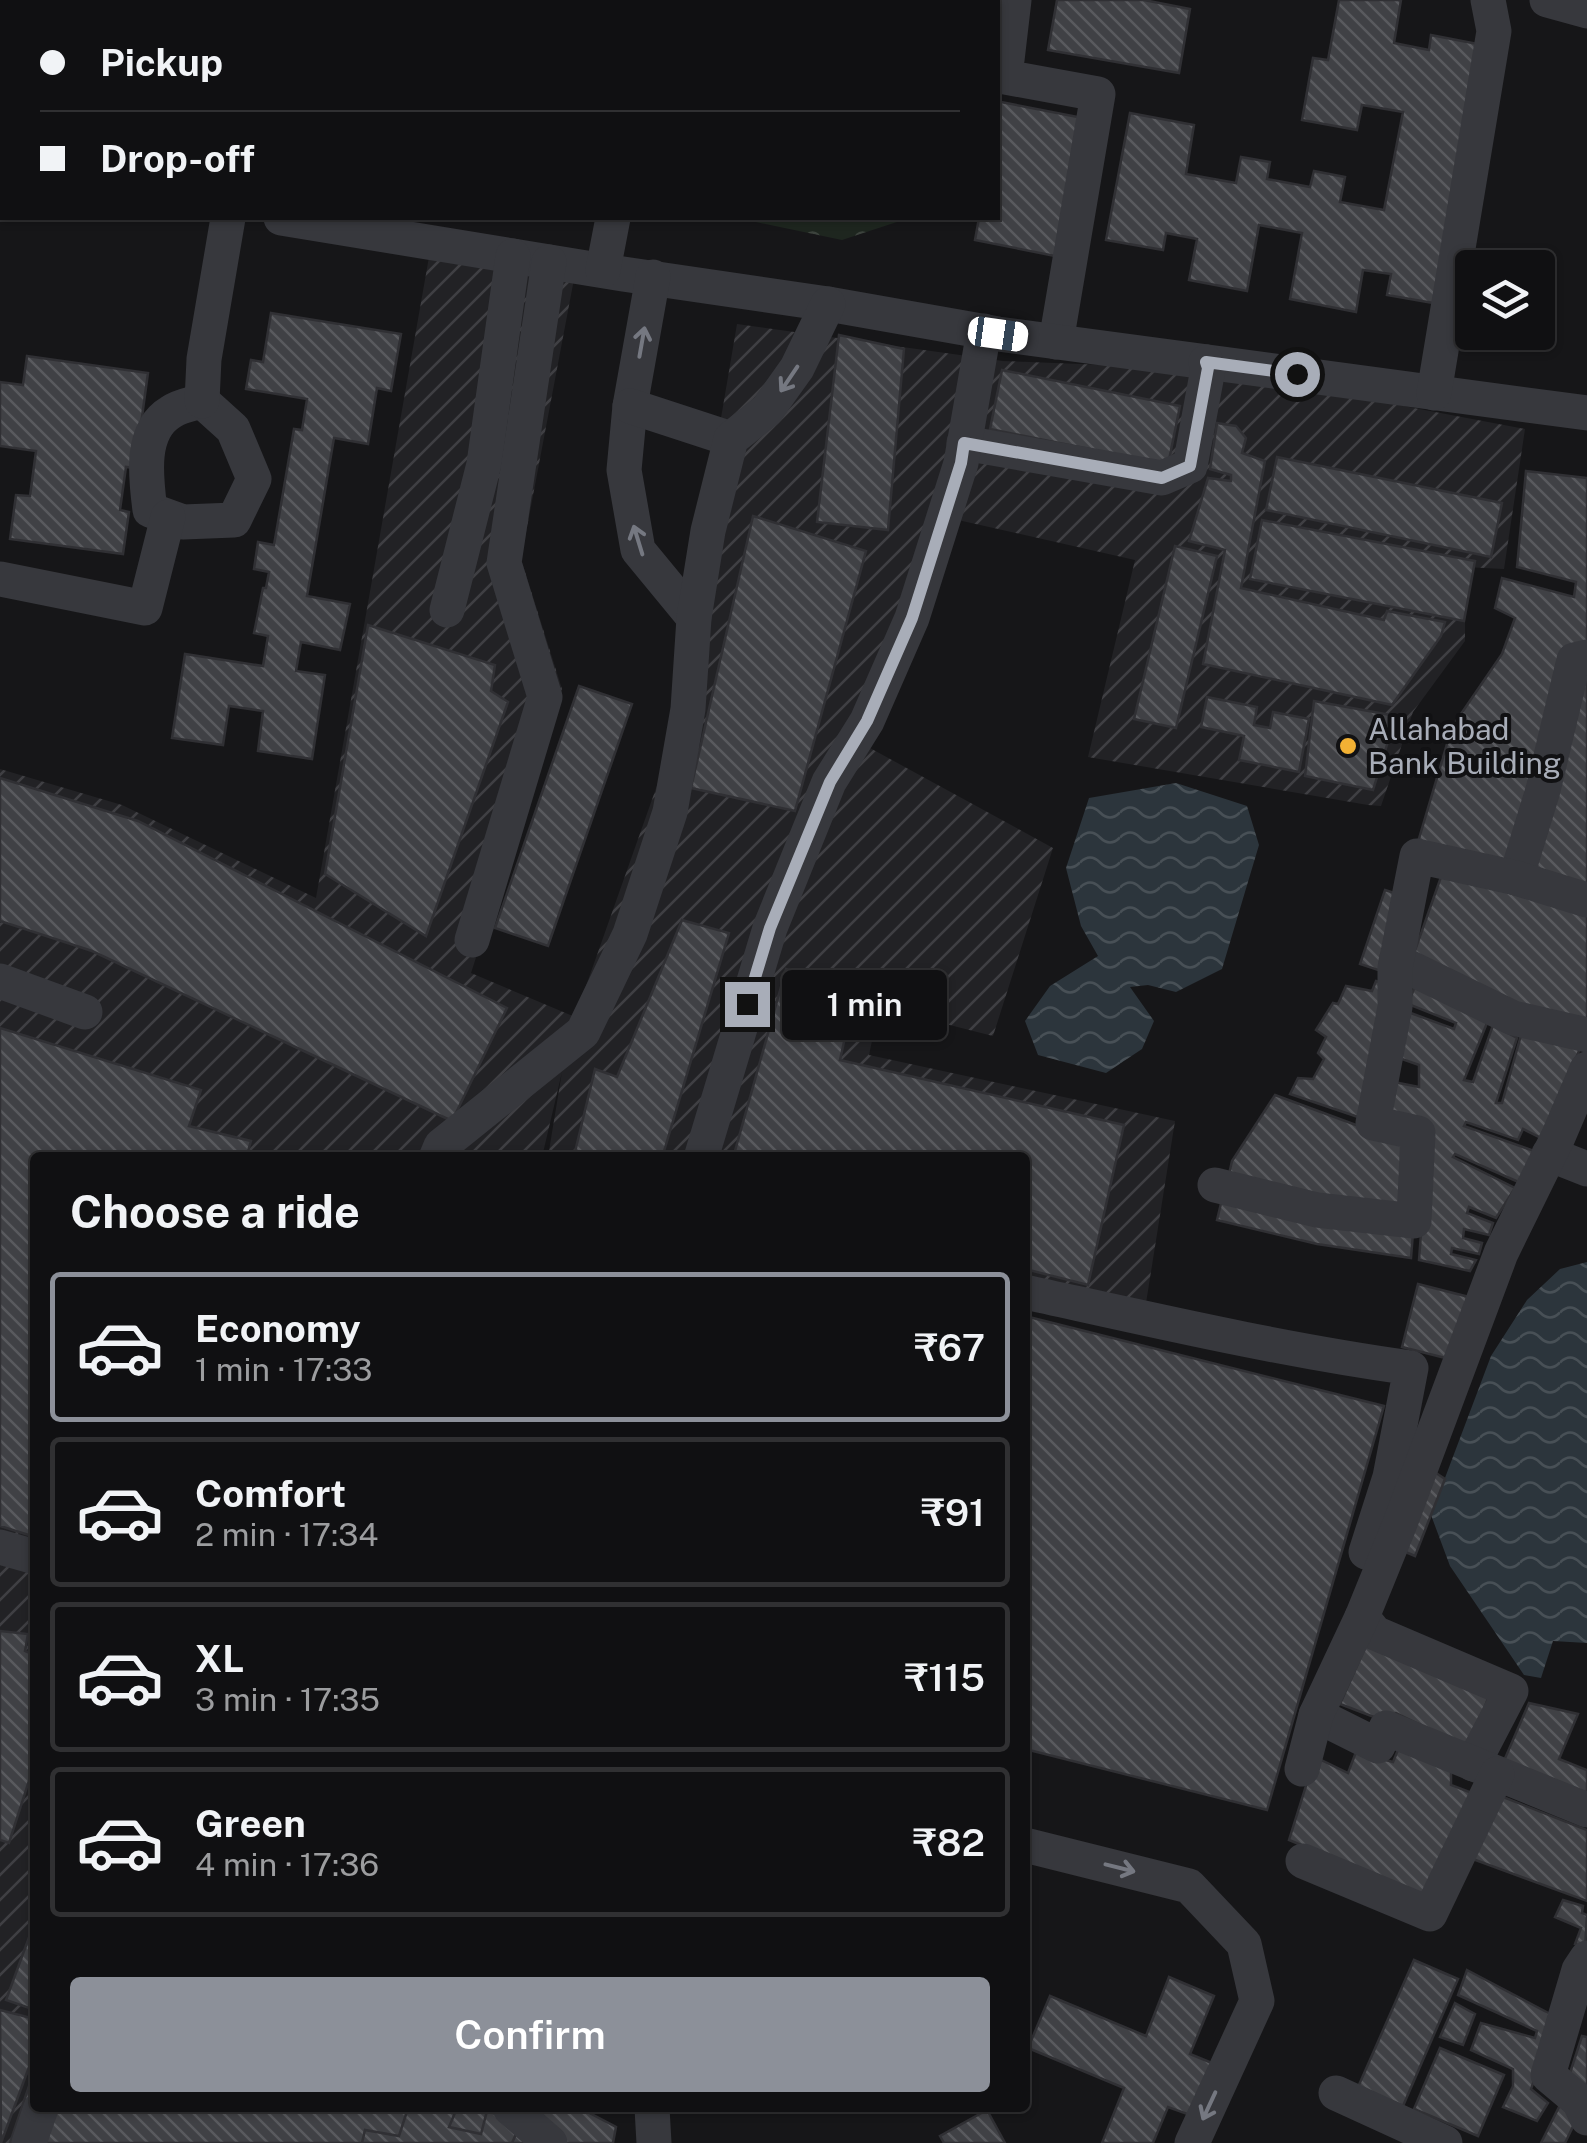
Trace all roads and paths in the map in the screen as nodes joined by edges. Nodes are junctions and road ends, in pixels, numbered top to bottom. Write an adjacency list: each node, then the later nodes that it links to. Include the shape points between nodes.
1 (1014, 0): 14 (street, via 1005,77 1098,94)
2 (1488, 0): 16 (street, via 1494,31)
3 (1546, 0): 4 (street)
4 (1587, 11)
5 (228, 220): 17 (street)
6 (293, 220): 8 (street)
7 (613, 220): 10 (street)
8 (513, 256): 9 (street); 24 (street, via 484,464)
9 (549, 262): 10 (street); 29 (street, via 504,563 545,697)
10 (603, 270): 11 (street)
11 (653, 277): 12 (street); 18 (street, one-way to 11)
12 (828, 304): 13 (street); 20 (street, one-way to 20, via 767,410)
13 (984, 331): 14 (street); 21 (street)
14 (1056, 342): 15 (street)
15 (1206, 362): 16 (street); 21 (street, via 1190,466 1162,478)
16 (1434, 392): 19 (street)
17 (202, 401): 22 (street, via 168,412 151,435 145,474 150,510); 22 (street, via 234,429 254,479 234,520)
18 (630, 406): 20 (street); 25 (street, one-way to 18, via 638,550 624,470)
19 (1587, 413)
20 (731, 439): 25 (street)
21 (964, 443): 36 (street, via 912,618 867,721 830,782 770,928)
22 (168, 517): 23 (street, via 145,608)
23 (0, 579)
24 (447, 610)
25 (694, 618): 35 (street, via 688,709 670,812 630,934 591,1016 583,1032)
26 (1587, 657): 27 (street, via 1574,660)
27 (1516, 878): 28 (street); 30 (street, via 1417,856)
28 (1587, 900)
29 (472, 940)
30 (1396, 961): 33 (street, via 1513,1018); 39 (street, via 1395,1007 1373,1123 1418,1134 1414,1221 1317,1210)
31 (0, 981): 32 (street)
32 (85, 1012)
33 (1587, 1036)
34 (1587, 1069): 37 (street)
35 (438, 1152)
36 (704, 1152)
37 (1549, 1154): 38 (street); 44 (street, via 1501,1253)
38 (1587, 1169)
39 (1215, 1184)
40 (1030, 1293): 43 (street, via 1412,1368 1390,1477)
41 (0, 1547): 42 (street)
42 (30, 1556)
43 (1358, 1576)
44 (1362, 1617): 45 (street); 47 (street, via 1375,1633 1511,1692)
45 (1316, 1715): 46 (street); 47 (street, via 1378,1746 1386,1728)
46 (1302, 1769)
47 (1485, 1769): 48 (street); 50 (street, via 1430,1914)
48 (1587, 1810)
49 (1030, 1846): 60 (street, one-way to 60, via 1189,1886 1244,1944 1256,2001)
50 (1303, 1861)
51 (1587, 1958): 56 (street, via 1548,2075 1579,2101)
52 (1336, 2093): 61 (street)
53 (40, 2112): 57 (street)
54 (515, 2112): 58 (street)
55 (652, 2112): 59 (street)
56 (1587, 2118)
57 (29, 2143)
58 (550, 2143)
59 (654, 2143)
60 (1192, 2143)
61 (1445, 2143)

